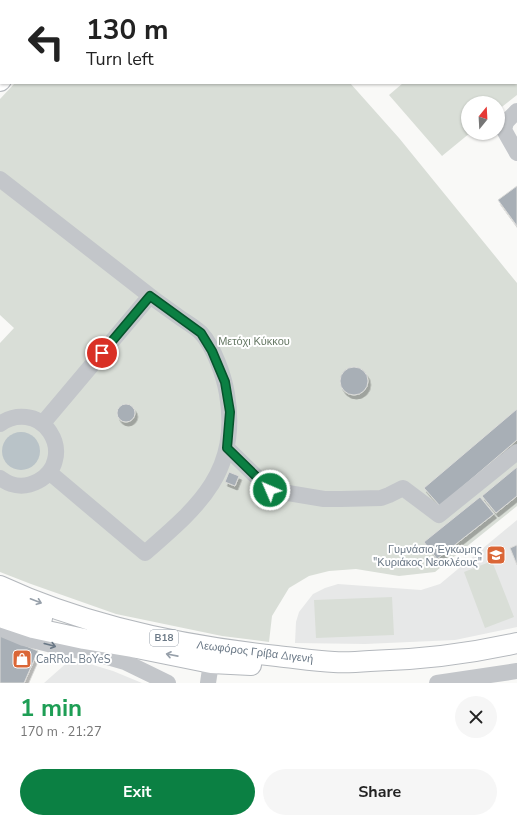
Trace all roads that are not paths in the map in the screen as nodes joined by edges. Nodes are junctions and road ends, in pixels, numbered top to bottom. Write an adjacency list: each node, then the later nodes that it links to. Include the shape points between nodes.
1 (517, 111): 2 (street, via 506,122 504,130)
2 (517, 153)
3 (0, 179): 4 (street)
4 (150, 296): 5 (street); 7 (street, via 201,333 212,351 225,382 230,412)
5 (43, 423): 6 (street, via 31,417 18,416); 9 (street, via 52,434 56,447 55,460)
6 (0, 424)
7 (227, 448): 8 (street, via 270,490 324,499 341,499 381,498 403,488 438,514); 9 (street, via 213,484 204,496 175,527 145,553)
8 (517, 452)
9 (49, 472): 10 (street, via 38,482 25,486 11,484)
10 (0, 478)
11 (0, 586): 15 (main road, Λεωφόρος Γρίβα Διγενή / B18, one-way to 15, via 119,628 243,652 334,662 402,660 481,651)
12 (0, 602): 16 (main road, Λεωφόρος Γρίβα Διγενή / B18)
13 (0, 617): 16 (main road, Λεωφόρος Γρίβα Διγενή / B18, via 58,634)
14 (0, 628): 20 (street, one-way to 20, via 24,638 125,662)
15 (517, 643)
16 (132, 647): 18 (main road, Λεωφόρος Γρίβα Διγενή / B18, one-way to 16)
17 (517, 649): 18 (main road, Λεωφόρος Γρίβα Διγενή / B18, via 473,659 413,665 334,667)
18 (211, 662): 21 (street)
19 (517, 672): 22 (street)
20 (168, 683)
21 (208, 683)
22 (438, 683)

